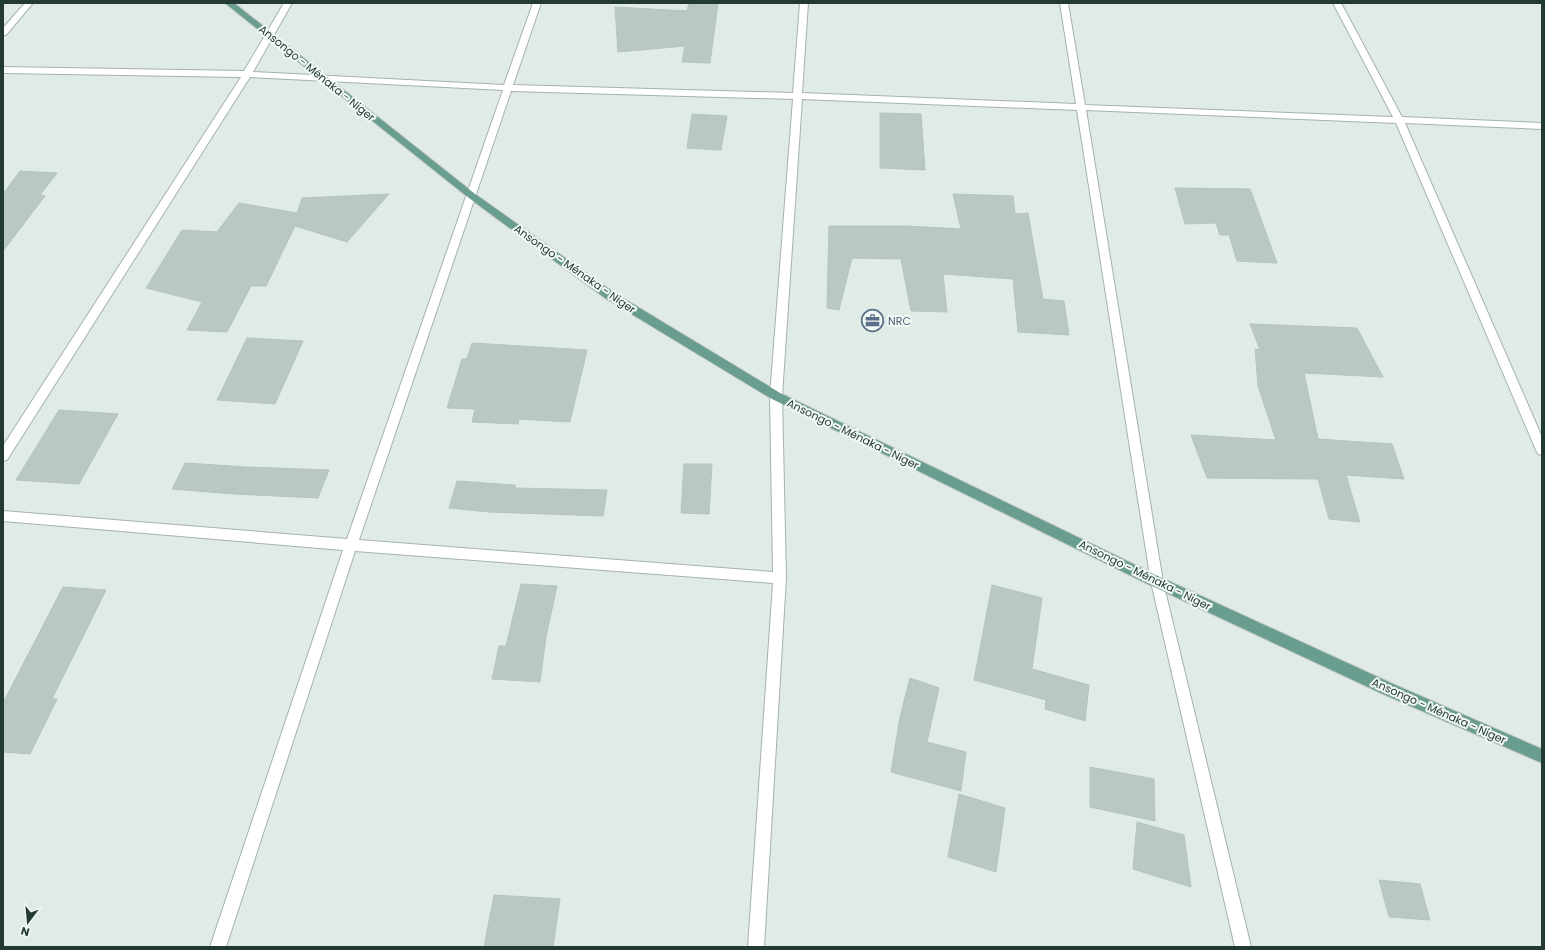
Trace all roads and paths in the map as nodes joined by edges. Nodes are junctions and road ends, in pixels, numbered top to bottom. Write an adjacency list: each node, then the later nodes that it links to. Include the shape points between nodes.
1 (30, 3): 8 (street)
2 (229, 3): 9 (main road, Ansongo - Ménaka - Niger)
3 (288, 3): 9 (street)
4 (537, 3): 13 (street)
5 (804, 3): 14 (street)
6 (1064, 3): 15 (street)
7 (1336, 3): 16 (street)
8 (3, 33)
9 (269, 35): 11 (street); 12 (main road, Ansongo - Ménaka - Niger)
10 (3, 70): 11 (street)
11 (247, 74): 12 (street); 21 (street)
12 (323, 78): 13 (street); 18 (main road, Ansongo - Ménaka - Niger)
13 (508, 88): 14 (street); 18 (street)
14 (796, 96): 15 (street); 19 (street)
15 (1081, 107): 16 (street); 25 (street)
16 (1399, 120): 17 (street); 20 (street)
17 (1542, 126)
18 (472, 196): 19 (main road, Ansongo - Ménaka - Niger, via 609,295); 23 (street)
19 (776, 396): 24 (street); 25 (main road, Ansongo - Ménaka - Niger)
20 (1542, 450)
21 (3, 456)
22 (3, 516): 23 (street)
23 (351, 545): 24 (street); 27 (street)
24 (780, 578): 28 (street)
25 (1157, 582): 26 (main road, Ansongo - Ménaka - Niger, via 1388,689); 29 (street)
26 (1542, 756)
27 (218, 947)
28 (756, 947)
29 (1243, 947)

